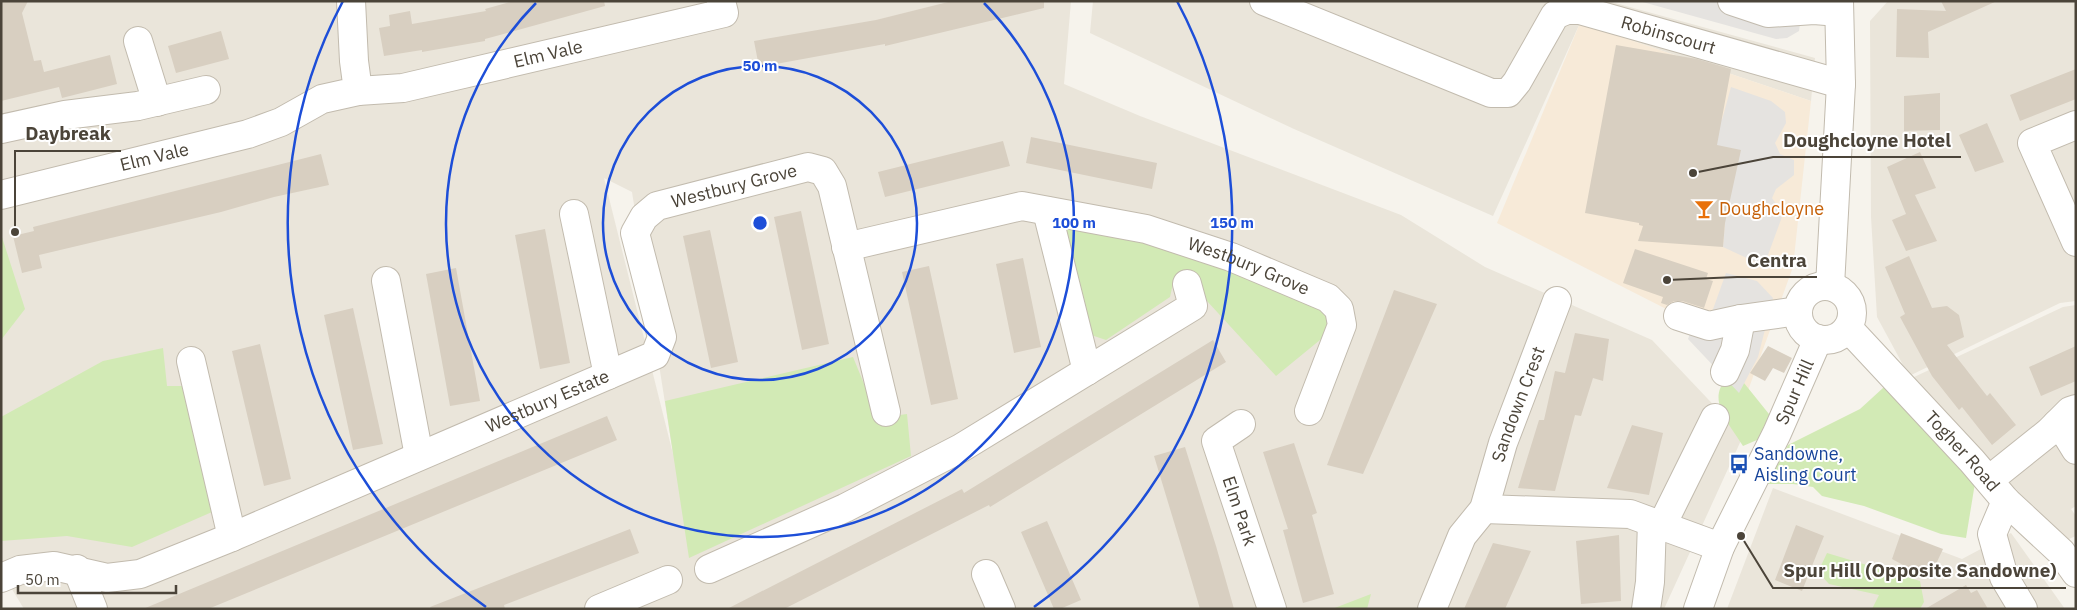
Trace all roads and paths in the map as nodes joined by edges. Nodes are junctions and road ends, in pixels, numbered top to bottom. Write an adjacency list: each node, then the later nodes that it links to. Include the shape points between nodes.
1 (351, 1): 10 (street)
2 (721, 1): 10 (street, Elm Vale, via 724,13 403,88)
3 (1264, 1): 6 (street, Robinscourt)
4 (1732, 1): 5 (street, via 1768,14)
5 (1839, 6): 8 (street)
6 (1316, 11): 8 (street, Robinscourt, via 1491,93 1508,93 1555,15 1567,10 1580,10)
7 (138, 41): 11 (street)
8 (1840, 84): 21 (street)
9 (206, 90): 11 (street)
10 (358, 91): 14 (street, Elm Vale, via 322,99 281,122 248,134)
11 (157, 102): 13 (street)
12 (2076, 125): 17 (street, via 2032,143)
13 (1, 130)
14 (1, 195)
15 (1047, 211): 18 (street, Westbury Grove, via 1022,206); 29 (street); 32 (street, Westbury Grove, via 1146,229 1231,257 1328,298 1339,309 1342,325)
16 (574, 214): 31 (street, Westbury Estate)
17 (2076, 242)
18 (846, 246): 31 (street, Westbury Grove, via 832,186 823,171 808,166 657,206 644,217 635,233 662,337 655,355); 33 (street, Westbury Grove)
19 (386, 281): 38 (street)
20 (1186, 284): 29 (street, via 1193,306)
21 (1830, 286): 23 (street, via 1812,289 1805,295); 26 (street, via 1845,294 1850,302 1852,319)
22 (1556, 301): 40 (street, Sandown Crest, via 1502,443)
23 (1798, 312): 25 (street); 27 (street, via 1803,329)
24 (1678, 316): 25 (street, via 1709,326)
25 (1741, 319): 30 (street, via 1735,350)
26 (1848, 328): 27 (street, via 1835,338); 39 (street, Togher Road)
27 (1818, 339): 43 (street, Spur Hill, via 1777,433)
28 (191, 361): 42 (street)
29 (1087, 371): 46 (street, via 961,448 845,508)
30 (1725, 372)
31 (608, 375): 38 (street, Westbury Estate)
32 (1309, 411)
33 (886, 412)
34 (2066, 417): 37 (street, via 2068,437); 39 (street)
35 (1715, 418): 41 (street)
36 (1241, 424): 53 (street, Elm Park, via 1216,441)
37 (2076, 450)
38 (419, 456): 42 (street, Westbury Estate)
39 (1997, 490): 44 (street, Togher Road); 57 (street, via 1992,534 2004,577)
40 (1484, 509): 41 (street, via 1630,514); 54 (street, Sandown Crest, via 1462,536)
41 (1657, 523): 43 (street); 55 (street)
42 (232, 537): 45 (street, Westbury Estate, via 140,574 107,578)
43 (1720, 547): 56 (street, Spur Hill)
44 (2071, 557)
45 (77, 569): 48 (street, Westbury Estate, via 54,566 20,570); 50 (street)
46 (709, 570)
47 (986, 574): 52 (street)
48 (1, 578)
49 (668, 580): 51 (street)
50 (93, 609)
51 (599, 609)
52 (1001, 609)
53 (1272, 609)
54 (1432, 609)
55 (1646, 609)
56 (1698, 609)
57 (2023, 609)

